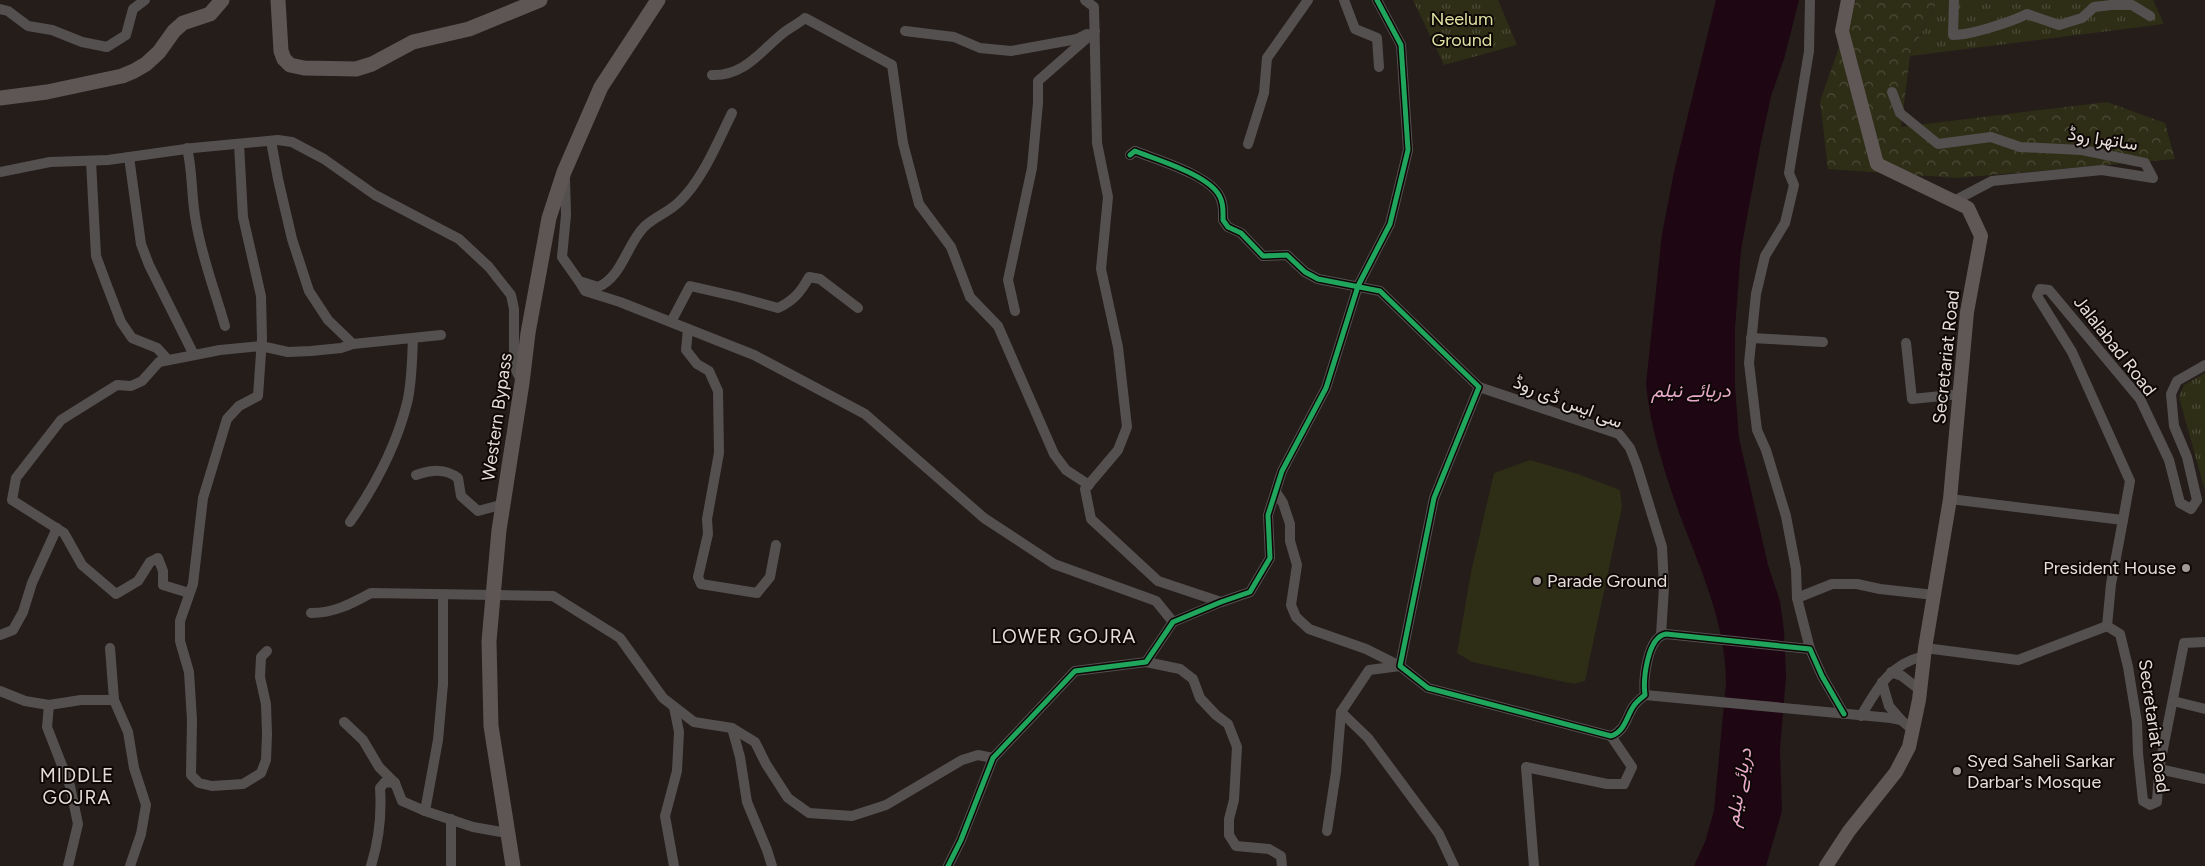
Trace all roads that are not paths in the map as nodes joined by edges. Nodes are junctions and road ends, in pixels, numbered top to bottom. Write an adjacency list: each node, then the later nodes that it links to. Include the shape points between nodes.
1 (145, 0): 13 (street, via 133,9 126,35 107,47 28,26)
2 (222, 0): 20 (highway, via 210,14 174,31 159,52 134,71 47,92)
3 (278, 0): 4 (highway, via 284,59 304,68 340,69 372,64 413,42 469,29)
4 (540, 0)
5 (658, 0): 30 (highway, Western Bypass, via 601,87)
6 (1086, 0): 15 (street, via 1094,7)
7 (1308, 0): 24 (street, via 1267,58 1264,94)
8 (1344, 0): 17 (street, via 1355,29 1377,38)
9 (1377, 0): 33 (street, via 1401,45 1408,150 1390,224)
10 (1810, 0): 41 (street, via 1809,51 1789,173 1794,185 1785,223 1764,256)
11 (1848, 0): 31 (main road, Secretariat Road, via 1842,31 1877,164)
12 (1954, 0): 14 (street, via 1953,35 1965,35 2027,14 2059,25 2082,18 2094,7 2111,5 2132,5)
13 (0, 9)
14 (2150, 16)
15 (1095, 30): 16 (street, via 1076,39 1011,51 980,48 954,37); 35 (street, via 1038,81 1032,168 1008,280); 53 (street, via 1097,143 1108,197 1101,269 1118,347 1127,427 1118,450)
16 (905, 31)
17 (1379, 67)
18 (712, 75): 53 (street, via 724,76 755,60 782,34 805,18 892,65 903,143 919,204 951,247 970,297 998,326 1054,454 1066,470)
19 (1892, 92): 31 (street, ساتھرا روڈ, via 1900,113 1938,144 1991,137 2020,147 2082,150 2145,163 2152,178 2102,170 1992,182)
20 (0, 98)
21 (732, 113): 32 (street, via 691,188 679,202 644,227 609,282 598,287)
22 (271, 141): 23 (street); 44 (street, via 292,239 308,291 328,320); 49 (street, via 292,142 324,159 375,195 459,239 489,267 511,295 514,367)
23 (239, 144): 25 (street); 45 (street, via 244,217 262,296)
24 (1248, 144)
25 (187, 148): 27 (street); 37 (street, via 202,253)
26 (1130, 155): 33 (street, via 1135,151 1188,170 1208,184 1220,196 1223,220 1228,227 1241,233 1263,256 1286,255 1318,279)
27 (129, 157): 28 (street); 46 (street, via 141,244)
28 (91, 161): 29 (street, via 50,162); 47 (street, via 96,256 121,322 132,338 157,348)
29 (0, 172)
30 (564, 172): 32 (street, via 566,214 562,257); 49 (highway, Western Bypass, via 549,218 539,266)
31 (1954, 201): 51 (main road, Secretariat Road, via 1968,208 1981,236 1967,312)
32 (579, 281): 36 (street, via 585,291)
33 (1358, 286): 50 (street, via 1380,291); 54 (street, via 1326,388 1282,471)
34 (858, 308): 36 (street, via 820,279 809,277 791,302 778,308 690,286)
35 (1015, 311)
36 (671, 322): 38 (street)
37 (225, 326)
38 (688, 328): 60 (street, via 686,350 709,372 718,391 719,454 707,519 708,534 698,577 701,584 757,593 770,577); 68 (street, via 754,354 865,414 984,518 1054,564 1156,601)
39 (441, 335): 40 (street)
40 (413, 338): 44 (street); 58 (street, via 407,402 394,443 374,486)
41 (1751, 338): 42 (street); 65 (street, via 1749,363 1754,414 1786,516 1796,569)
42 (1823, 342)
43 (1906, 343): 51 (street, via 1912,399)
44 (353, 344): 45 (street, via 341,348 288,352)
45 (262, 346): 46 (street); 61 (street, via 258,396 239,406 227,419 203,498 201,530)
46 (194, 355): 47 (street)
47 (168, 360): 59 (street, via 159,362 142,381 131,386 117,385 62,420 16,478 12,500)
48 (2205, 365): 57 (street, Jalalabad Road, via 2177,381 2171,394 2174,426 2187,457 2198,500 2191,509 2180,503 2169,460 2140,399 2049,290 2040,289 2037,296 2072,352 2130,481)
49 (522, 383): 56 (highway, Western Bypass)
50 (1479, 386): 71 (street, سی ایس ڈی روڈ, via 1619,434 1630,448 1662,547); 78 (street, via 1434,498)
51 (1961, 394): 55 (main road, Secretariat Road)
52 (416, 475): 56 (street, via 430,470 451,472 458,478 461,496 478,512)
53 (1088, 485): 66 (street, via 1085,489 1091,519 1158,581)
54 (1276, 492): 66 (street, via 1268,515 1270,558 1250,592); 78 (street, via 1290,524 1296,565 1291,605 1296,617 1310,629 1366,649)
55 (1950, 499): 57 (street); 64 (main road, Secretariat Road)
56 (504, 504): 63 (highway, Western Bypass)
57 (2123, 520): 69 (street, Jalalabad Road)
58 (350, 522)
59 (57, 528): 61 (street, via 64,533 82,565 116,594 138,581 150,562 158,558 163,571 163,585); 70 (street, via 32,583 24,612 13,630)
60 (776, 545)
61 (189, 593): 75 (street, via 180,621 180,641 188,672 192,720 191,775 199,784 243,784 261,773 266,760 267,734 266,704 260,677 261,657)
62 (443, 594): 63 (street); 67 (street, via 371,593 346,607); 101 (street, via 443,684 438,740)
63 (492, 595): 87 (street, via 553,596 620,638 663,698); 104 (highway, Western Bypass, via 489,650 491,726)
64 (1934, 595): 65 (street, via 1880,590 1857,584 1832,584); 76 (main road, Secretariat Road)
65 (1797, 598): 74 (street)
66 (1221, 602): 68 (street)
67 (311, 614)
68 (1173, 622): 77 (street)
69 (2107, 626): 76 (street, via 2018,660); 98 (street, Secretariat Road, via 2120,634 2128,667 2137,722 2141,789 2146,804 2157,802)
70 (0, 635)
71 (1661, 635): 74 (street); 83 (street, via 1645,668)
72 (2205, 642): 85 (street, Secretariat Road, via 2184,643)
73 (110, 648): 84 (street)
74 (1808, 649): 90 (street)
75 (267, 651)
76 (1924, 652): 79 (street); 81 (main road, Secretariat Road)
77 (1146, 662): 97 (street, via 1075,671); 113 (street, via 1180,669 1194,679 1200,698 1228,724 1237,747 1229,835 1236,846 1269,849 1281,856)
78 (1400, 666): 89 (street, via 1369,670); 96 (street, via 1428,688)
79 (1891, 672): 80 (street); 81 (street)
80 (1882, 682): 91 (street); 92 (street, via 1889,706)
81 (1920, 690): 95 (main road, Secretariat Road)
82 (0, 691): 86 (street, via 25,701)
83 (1645, 695): 90 (street); 96 (street, via 1634,704 1618,733)
84 (114, 700): 86 (street, via 81,700); 106 (street, via 128,732 134,768 146,805 141,834)
85 (2173, 701): 88 (street); 98 (street, Secretariat Road)
86 (49, 705): 105 (street, via 46,727 70,786 78,824)
87 (674, 707): 94 (street, via 694,722); 110 (street, via 679,732 677,771 665,816)
88 (2205, 709)
89 (1341, 712): 103 (street); 114 (street, via 1368,738 1439,834)
90 (1839, 714): 91 (street)
91 (1861, 716): 92 (street)
92 (1901, 720): 95 (street)
93 (344, 722): 100 (street, via 363,740 379,767)
94 (732, 728): 97 (street, via 755,742 788,798 809,813 852,816 886,805 962,760 978,755); 111 (street, via 747,802)
95 (1914, 731): 116 (main road, Secretariat Road, via 1903,761)
96 (1611, 736): 115 (street, via 1632,767 1624,784 1607,784 1526,767)
97 (993, 758): 112 (street)
98 (2160, 769): 99 (street)
99 (2205, 780)
100 (395, 784): 101 (street, via 402,801); 107 (street, via 385,782 380,788 379,841)
101 (425, 811): 102 (street)
102 (451, 819): 104 (street); 108 (street)
103 (1327, 831)
104 (507, 833): 109 (highway, Western Bypass)
105 (68, 866)
106 (130, 866)
107 (371, 866)
108 (451, 866)
109 (513, 866)
110 (674, 866)
111 (772, 866)
112 (948, 866)
113 (1282, 866)
114 (1454, 866)
115 (1534, 866)
116 (1826, 866)

